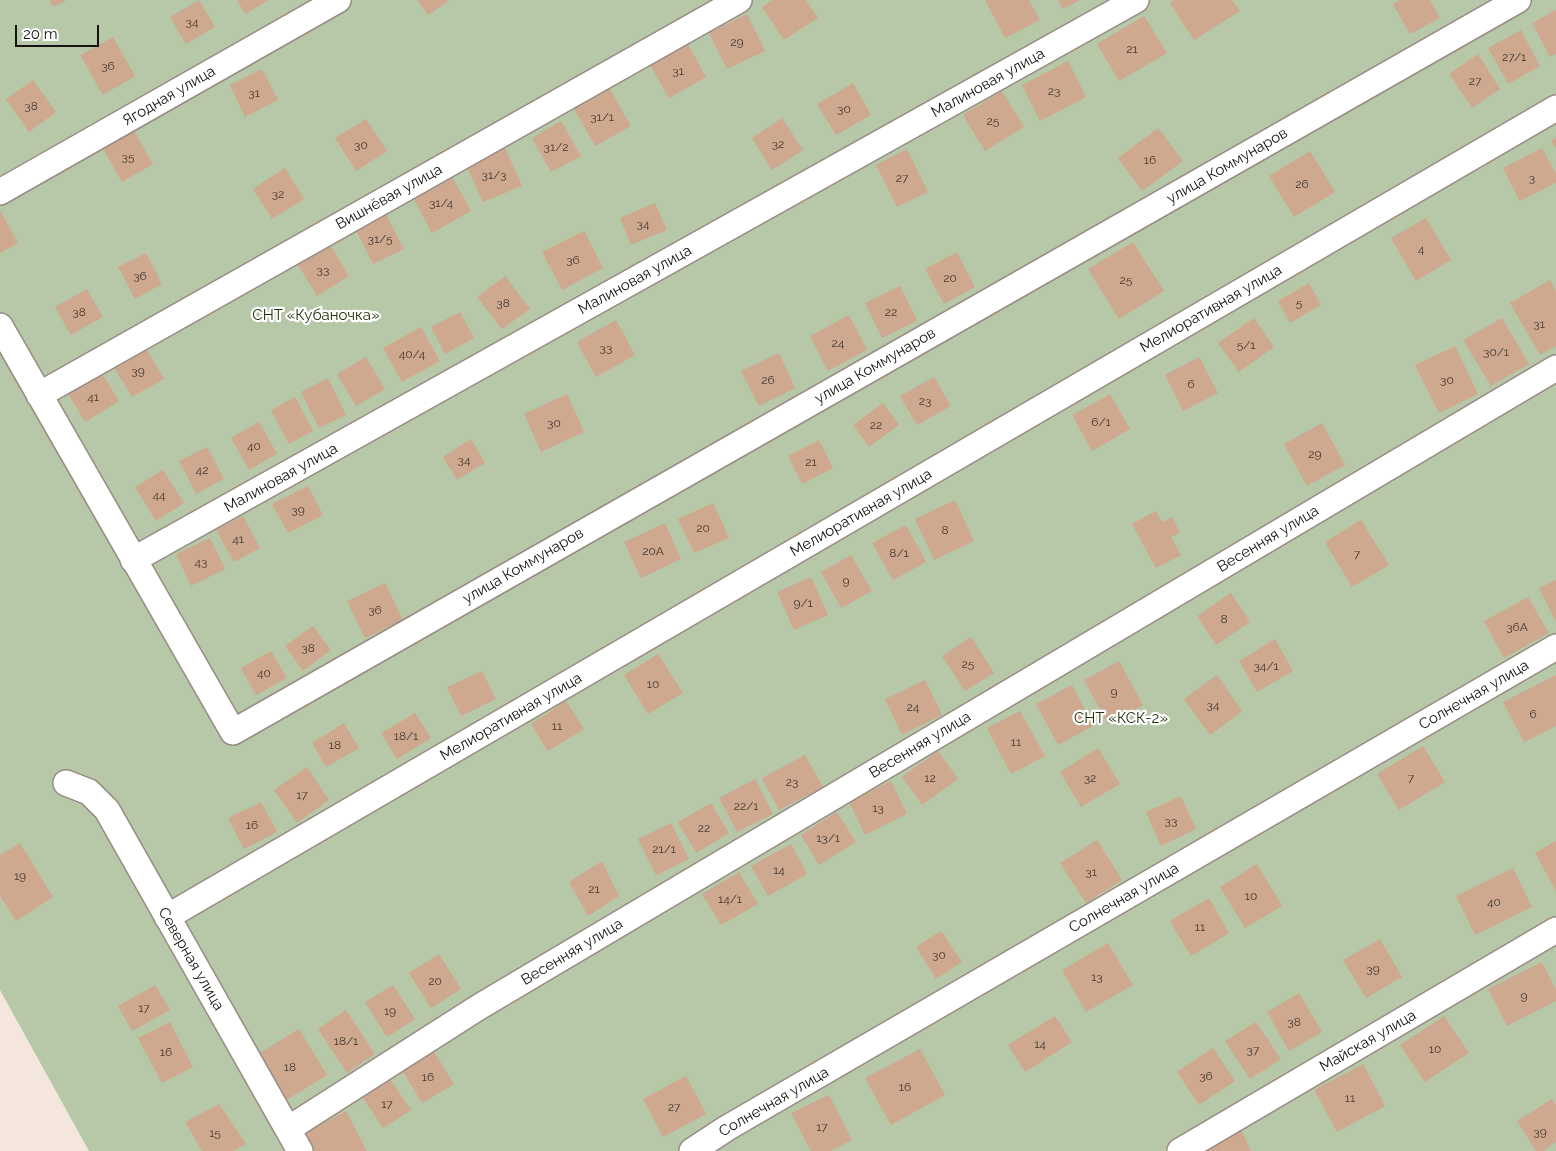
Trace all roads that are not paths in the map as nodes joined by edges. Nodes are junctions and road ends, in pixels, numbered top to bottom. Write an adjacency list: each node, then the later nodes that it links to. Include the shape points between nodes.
1 (338, 0): 6 (street, Ягодная улица)
2 (739, 0): 9 (street, Вишнёвая улица)
3 (1136, 0): 10 (street, Малиновая улица)
4 (1518, 0): 10 (street, улица Коммунаров, via 232,732)
5 (1556, 108): 13 (street, Мелиоративная улица)
6 (0, 192)
7 (0, 326): 9 (street)
8 (1556, 368): 15 (street, Весенняя улица, via 479,1006)
9 (39, 395): 10 (street)
10 (133, 560)
11 (1556, 647): 17 (street, Солнечная улица)
12 (66, 783): 13 (street, Северная улица, via 89,792 107,810)
13 (167, 917): 15 (street, Северная улица)
14 (1556, 930): 18 (street, Майская улица)
15 (288, 1129): 16 (street, Северная улица)
16 (300, 1151)
17 (692, 1151)
18 (1180, 1151)

